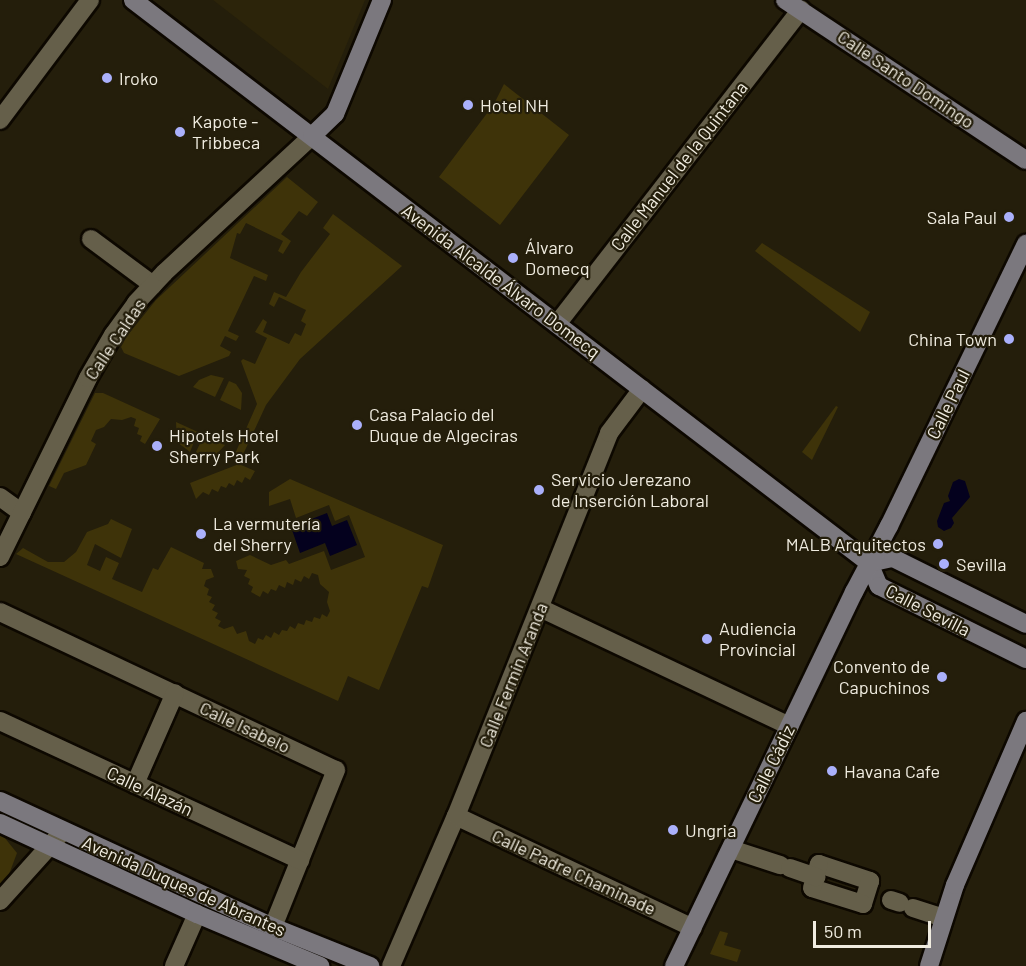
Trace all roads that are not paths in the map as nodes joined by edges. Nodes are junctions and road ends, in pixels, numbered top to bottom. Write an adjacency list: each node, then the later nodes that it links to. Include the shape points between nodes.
1 (90, 0): 5 (street)
2 (133, 0): 6 (street, Avenida Alcalde Álvaro Domecq)
3 (382, 0): 6 (street, via 335,114)
4 (793, 4): 7 (street, Calle Santo Domingo); 11 (street, Calle Manuel de la Quintana)
5 (0, 120)
6 (312, 136): 10 (street, Calle Caldas); 11 (street, Avenida Alcalde Álvaro Domecq)
7 (1026, 160)
8 (91, 238): 10 (street)
9 (1026, 244): 16 (street, Calle Paul)
10 (153, 285): 14 (street, Calle Caldas, via 136,303 95,365)
11 (557, 324): 12 (street, Avenida Alcalde Álvaro Domecq)
12 (642, 389): 16 (street, Avenida Alcalde Álvaro Domecq); 17 (street, Calle Fermín Aranda, via 609,433)
13 (0, 496): 14 (street)
14 (21, 513): 15 (street, Calle Caldas)
15 (0, 557)
16 (869, 563): 19 (street, Calle Sevilla, via 893,558); 20 (street, Calle Sevilla, via 879,586); 24 (street, Calle Cádiz)
17 (540, 608): 24 (street); 27 (street, Calle Fermín Aranda)
18 (0, 612): 21 (street, Calle Isabelo)
19 (1026, 624)
20 (1026, 659)
21 (174, 693): 25 (street); 32 (street, Calle Isabelo, via 336,770)
22 (0, 722): 25 (street, Calle Alazán)
23 (1026, 722): 37 (street)
24 (790, 726): 31 (street, Calle Cádiz)
25 (135, 784): 32 (street, Calle Alazán)
26 (0, 801): 29 (street, Avenida Duques de Abrantes)
27 (456, 816): 39 (street, Calle Padre Chaminade); 43 (street, Calle Fermín Aranda)
28 (0, 823): 30 (street, Avenida Duques de Abrantes)
29 (63, 831): 30 (street); 38 (street, Avenida Duques de Abrantes)
30 (49, 846): 35 (street); 36 (street, Avenida Duques de Abrantes)
31 (730, 849): 33 (street); 39 (street, Calle Cádiz)
32 (300, 860): 38 (street, Calle Isabelo)
33 (816, 877): 34 (street, via 812,888 853,901 863,904); 34 (street, via 819,864 870,880)
34 (890, 900): 37 (street)
35 (0, 901)
36 (197, 914): 40 (street); 41 (street, Avenida Duques de Abrantes)
37 (943, 918): 45 (street)
38 (273, 927): 42 (street, Avenida Duques de Abrantes)
39 (693, 928): 44 (street, Calle Cádiz)
40 (174, 966)
41 (320, 966)
42 (370, 966)
43 (391, 966)
44 (674, 966)
45 (929, 966)

